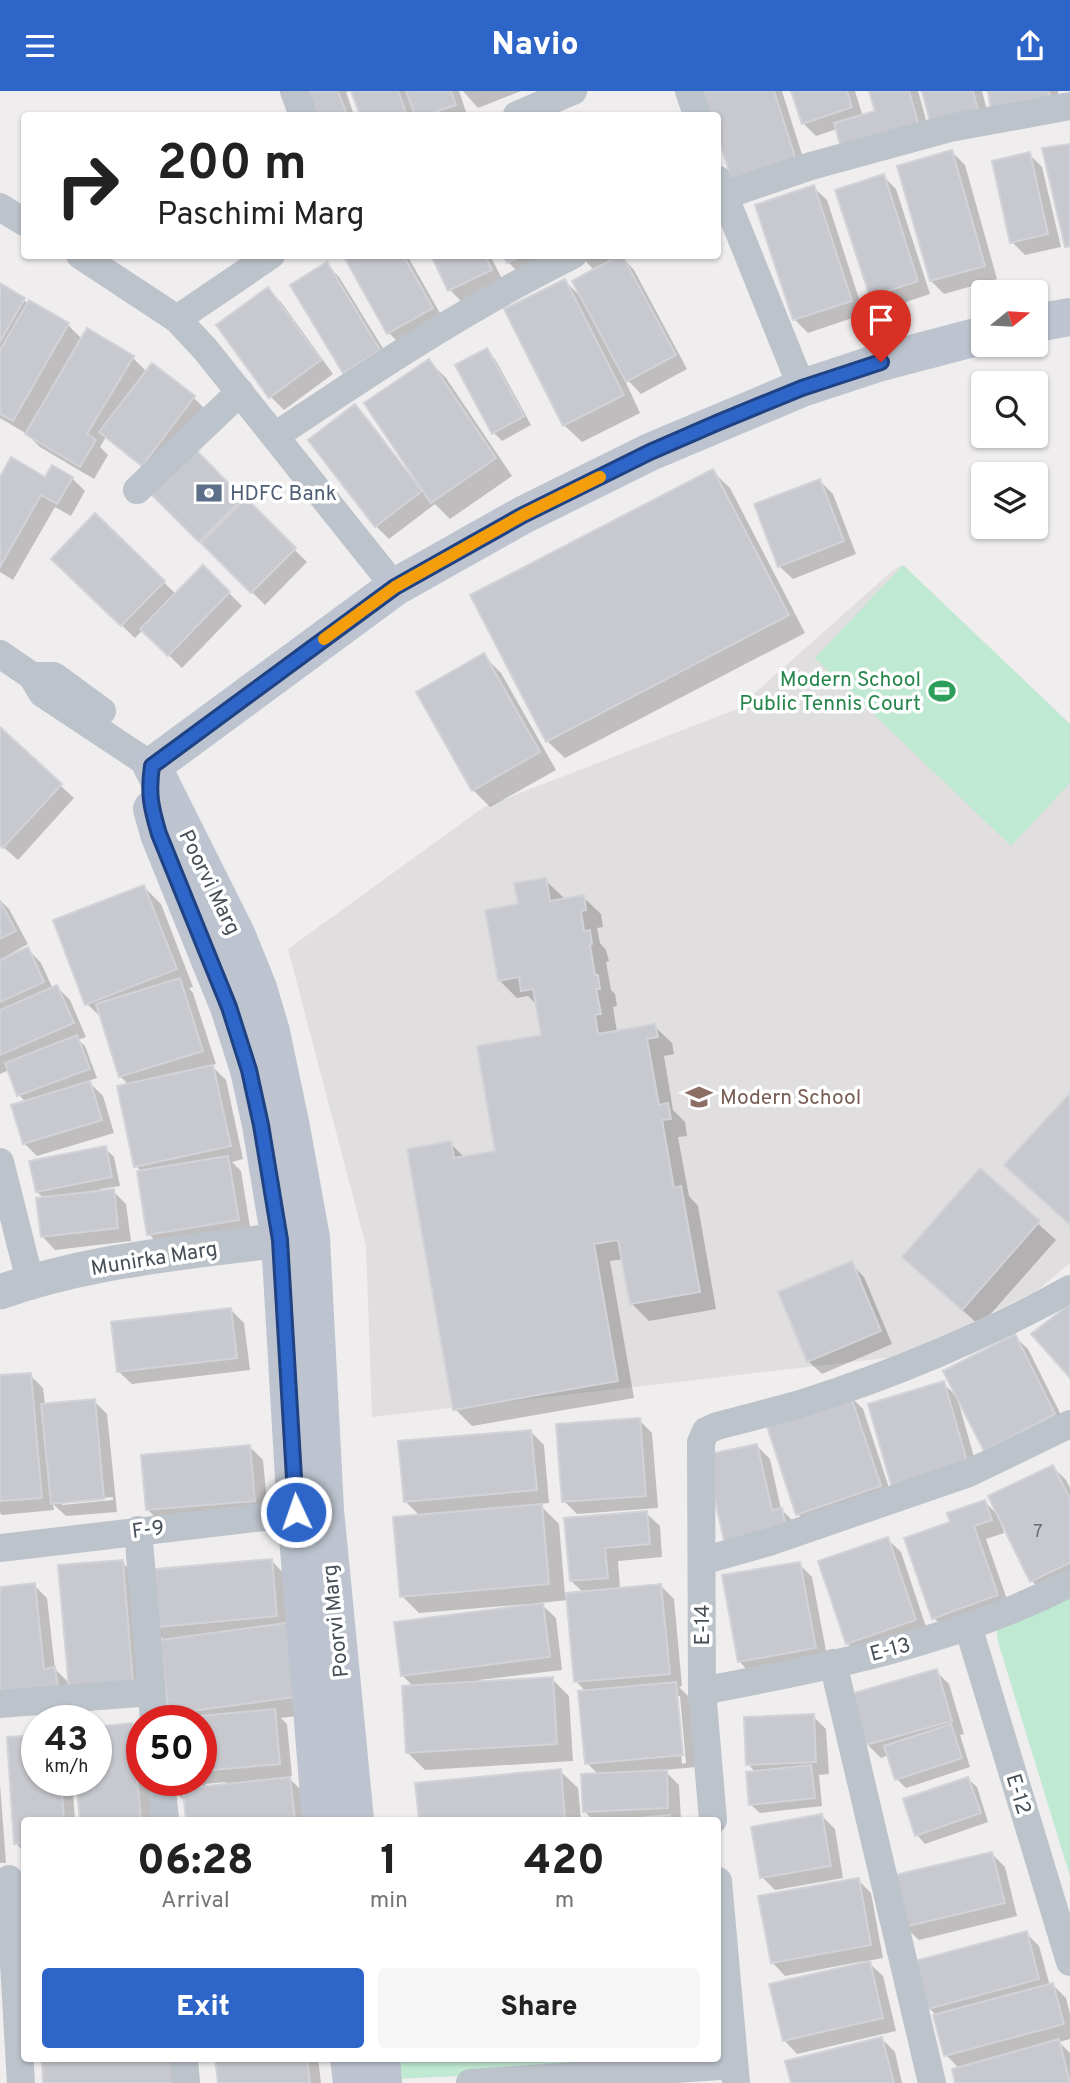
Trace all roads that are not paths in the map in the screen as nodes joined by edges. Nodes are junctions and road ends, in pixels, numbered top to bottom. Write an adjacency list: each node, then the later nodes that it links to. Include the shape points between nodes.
1 (294, 91): 5 (street)
2 (573, 91): 6 (street)
3 (689, 91): 7 (street)
4 (1070, 106): 8 (street, via 950,128)
5 (302, 112)
6 (524, 112)
7 (696, 112)
8 (721, 188)
9 (721, 190): 19 (street)
10 (0, 207): 11 (street)
11 (21, 220)
12 (86, 259): 16 (street)
13 (265, 259): 16 (street)
14 (565, 259): 21 (street, via 482,303)
15 (1070, 317): 17 (main road)
16 (177, 319): 20 (street)
17 (1048, 321)
18 (971, 338): 19 (main road)
19 (802, 388): 23 (main road, via 650,452 523,515)
20 (240, 393): 21 (street); 22 (street)
21 (275, 436): 23 (street)
22 (137, 490)
23 (395, 587): 25 (main road)
24 (0, 655): 25 (street, via 32,676 54,676)
25 (158, 761): 27 (main road, Poorvi Marg, via 237,936 271,1033 291,1127)
26 (0, 1162): 28 (street)
27 (296, 1248): 28 (street, Munirka Marg, via 142,1257); 30 (street, Munirka Marg, via 94,1278); 32 (main road, Poorvi Marg)
28 (15, 1287)
29 (1070, 1289): 35 (street, E-14, via 905,1366 706,1431 701,1442)
30 (0, 1305)
31 (1070, 1425): 35 (street, via 969,1473)
32 (310, 1511): 33 (street, F-9); 45 (main road, Poorvi Marg); 46 (main road, Poorvi Marg)
33 (138, 1530): 34 (street, F-9); 40 (street)
34 (0, 1548)
35 (702, 1561): 39 (street, E-14)
36 (1070, 1583): 37 (street, E-13)
37 (968, 1626): 38 (street, E-13); 50 (street, E-12)
38 (833, 1663): 39 (street, E-13); 62 (street)
39 (702, 1691): 47 (street, E-14)
40 (151, 1692): 41 (street); 42 (street)
41 (0, 1704)
42 (152, 1705)
43 (163, 1796): 44 (street)
44 (165, 1817)
45 (321, 1817)
46 (355, 1817)
47 (713, 1817)
48 (11, 1878): 51 (street)
49 (721, 1944): 55 (street)
50 (1070, 1962)
51 (8, 2021): 57 (street)
52 (184, 2062): 58 (street)
53 (349, 2062): 59 (main road)
54 (381, 2062): 60 (main road)
55 (735, 2074): 56 (street, via 697,2068)
56 (599, 2079): 61 (street)
57 (21, 2083)
58 (186, 2083)
59 (352, 2083)
60 (383, 2083)
61 (470, 2083)
62 (932, 2083)

